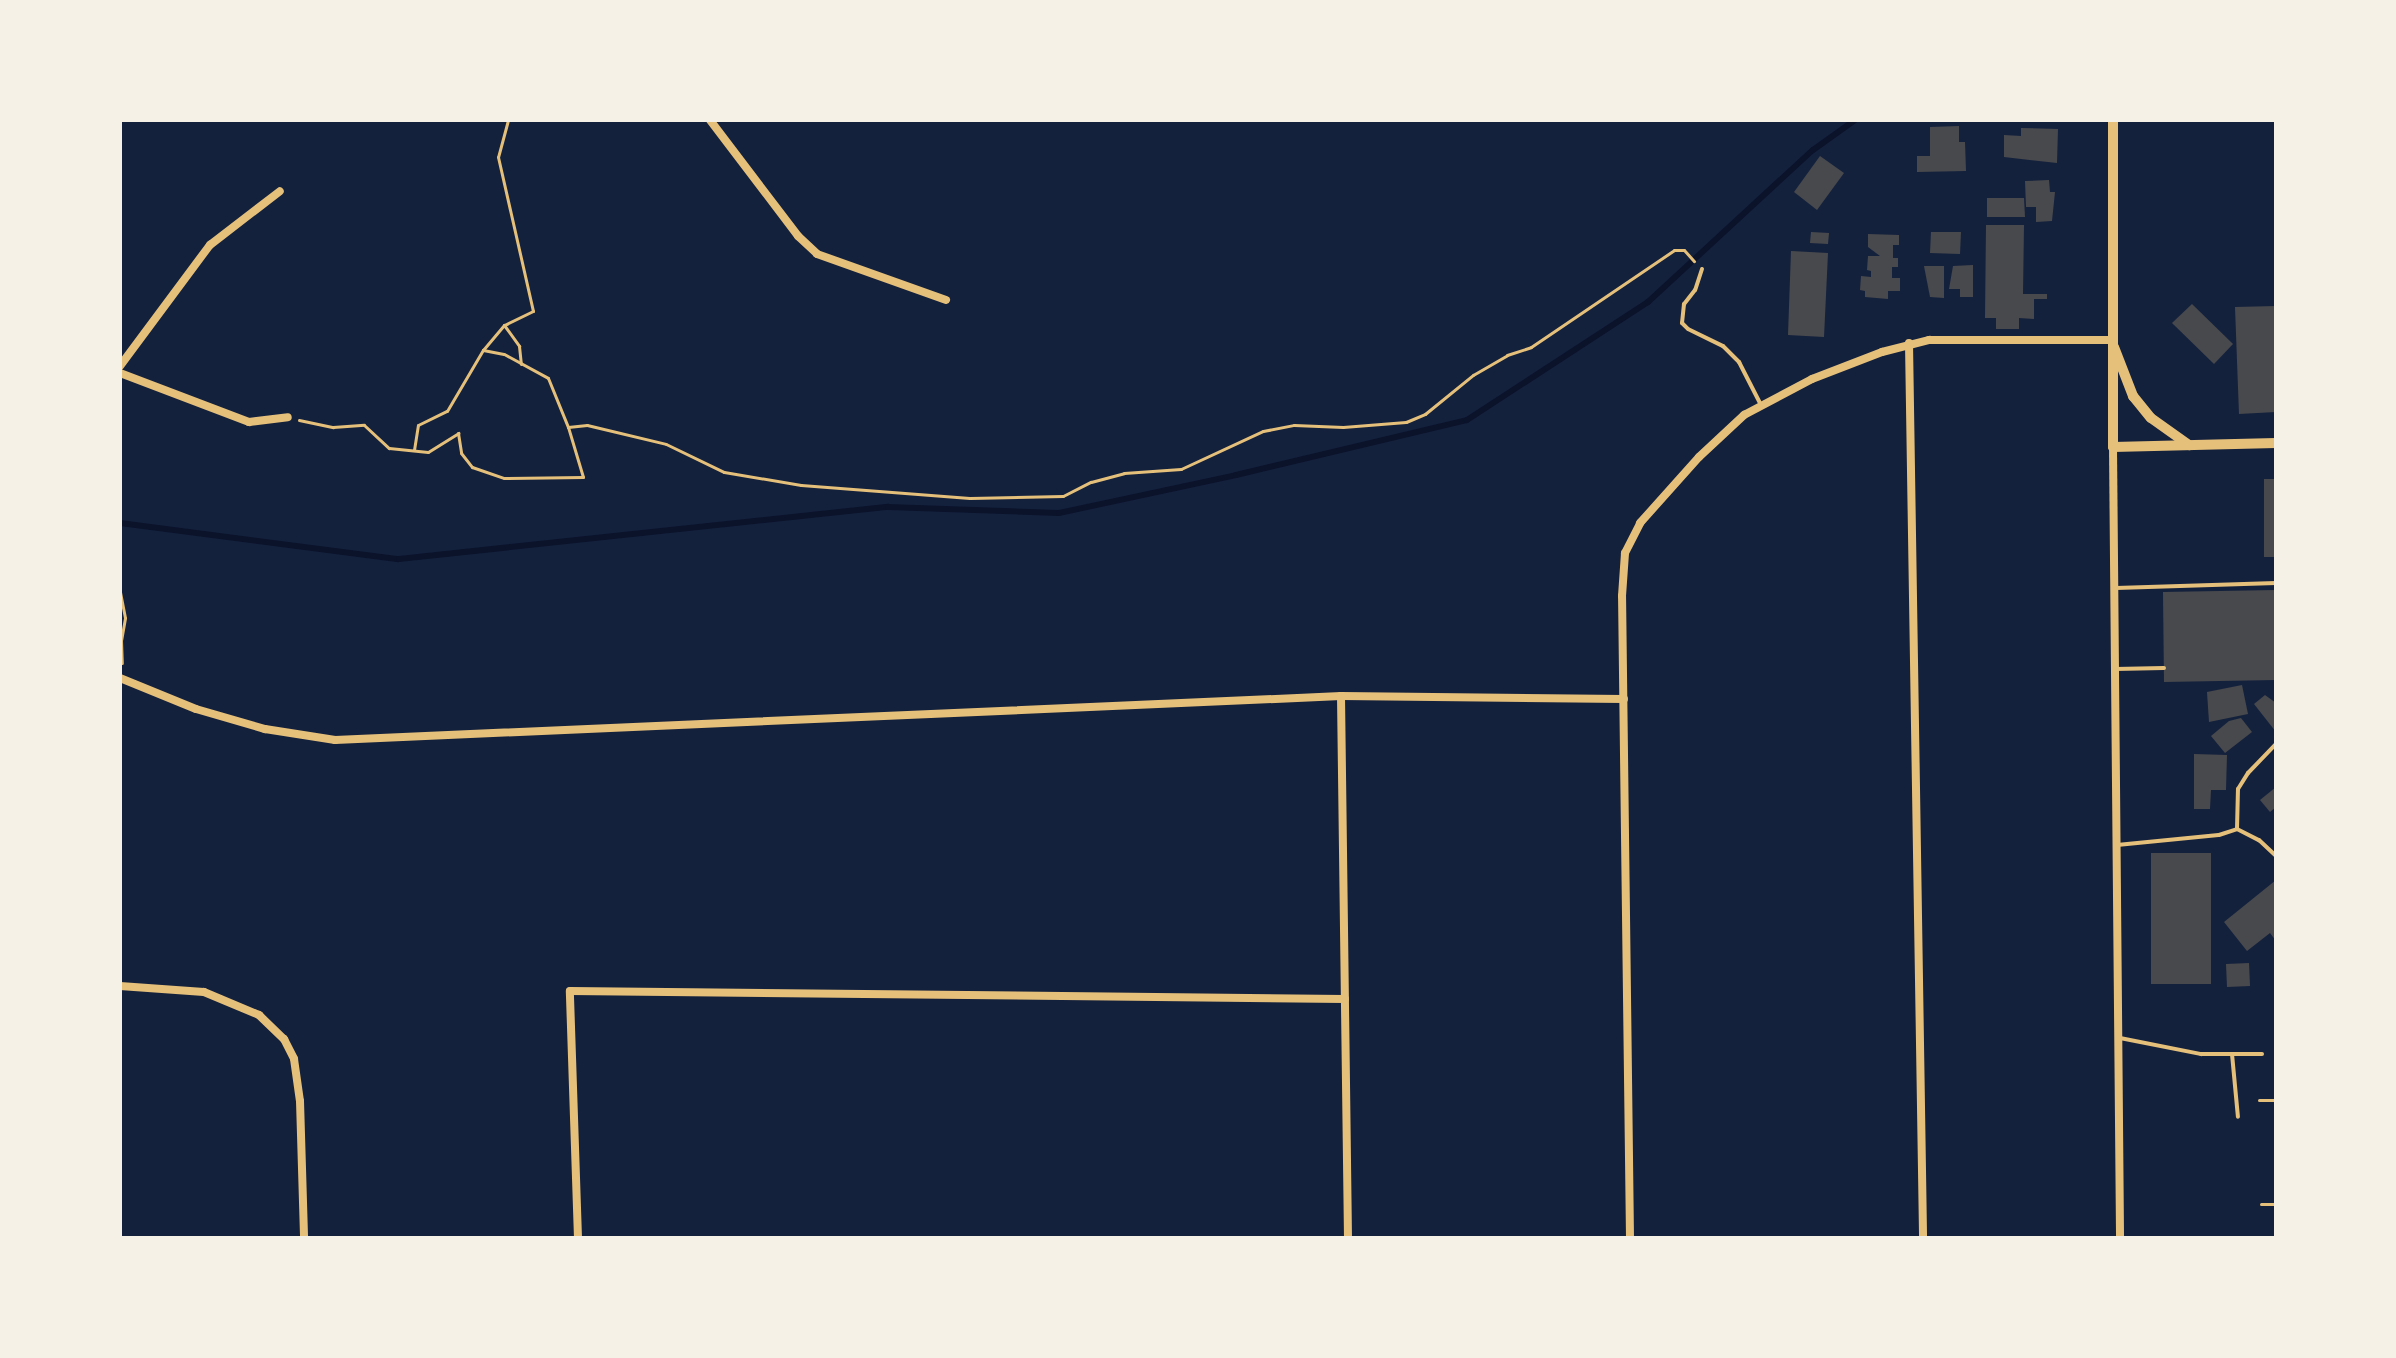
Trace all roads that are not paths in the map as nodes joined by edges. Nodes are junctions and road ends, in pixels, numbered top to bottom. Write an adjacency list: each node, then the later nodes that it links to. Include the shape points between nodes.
1 (710, 120): 5 (street, via 817,254)
2 (2113, 120): 6 (street)
3 (280, 191): 8 (street, via 210,245)
4 (1702, 269): 10 (lane, via 1684,304 1682,323 1723,346 1739,362)
5 (946, 300)
6 (2111, 340): 7 (street); 13 (street, via 2133,396 2151,418); 14 (street)
7 (1909, 343): 10 (street, via 1812,379); 36 (street)
8 (120, 366)
9 (120, 373): 11 (street, via 249,422)
10 (1761, 405): 21 (street, via 1699,457 1640,523 1625,553)
11 (288, 417)
12 (2276, 443): 13 (street)
13 (2191, 446): 14 (street)
14 (2113, 447): 16 (street)
15 (2276, 583): 16 (lane)
16 (2113, 588): 18 (street)
17 (2164, 668): 18 (lane)
18 (2114, 669): 24 (street)
19 (121, 678): 20 (street, via 196,709 265,729 335,740)
20 (1341, 696): 21 (street); 27 (street)
21 (1624, 699): 35 (street)
22 (2276, 744): 23 (lane, via 2238,789)
23 (2237, 829): 24 (lane); 25 (lane)
24 (2117, 845): 28 (street)
25 (2276, 856)
26 (120, 986): 32 (street, via 204,992 259,1015 284,1039 294,1059 300,1101)
27 (1345, 999): 33 (street, via 570,991); 34 (street)
28 (2120, 1038): 29 (lane, via 2201,1054); 37 (street)
29 (2232, 1054): 30 (lane); 31 (lane)
30 (2262, 1054)
31 (2238, 1117)
32 (304, 1238)
33 (578, 1238)
34 (1348, 1238)
35 (1630, 1238)
36 (1923, 1238)
37 (2120, 1238)

